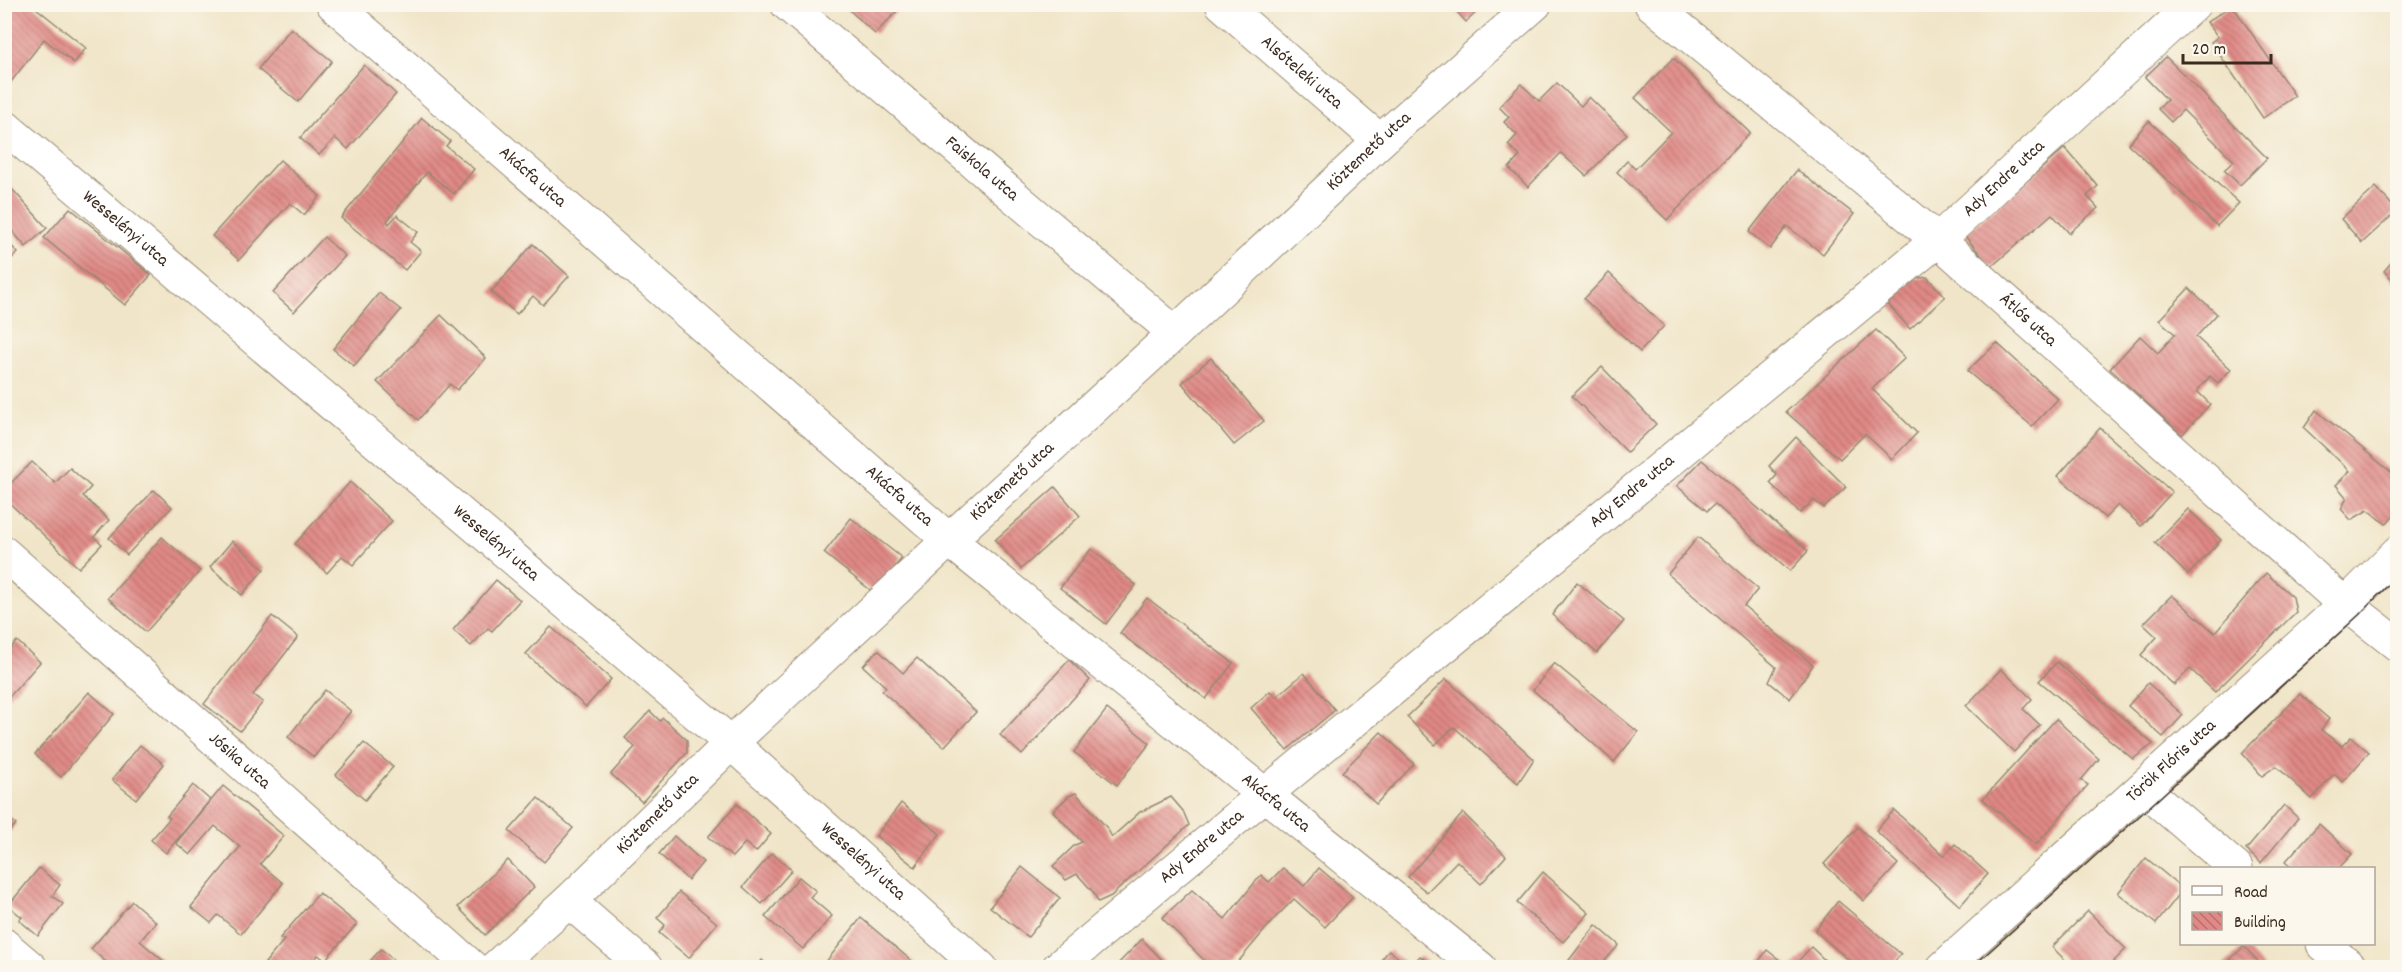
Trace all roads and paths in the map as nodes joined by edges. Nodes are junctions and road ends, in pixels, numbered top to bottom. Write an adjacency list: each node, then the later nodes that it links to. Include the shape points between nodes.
1 (333, 4): 11 (street, Akácfa utca)
2 (787, 4): 10 (street, Faiskola utca)
3 (1222, 4): 8 (street, Alsóteleki utca)
4 (1535, 4): 8 (street, Köztemető utca)
5 (1650, 4): 9 (street, Átlós utca)
6 (2194, 4): 9 (street, Ady Endre utca)
7 (4, 126): 16 (street, Wesselényi utca)
8 (1380, 141): 10 (street, Köztemető utca)
9 (1938, 240): 14 (street, Átlós utca); 18 (street, Ady Endre utca)
10 (1175, 333): 11 (street, Köztemető utca)
11 (949, 540): 16 (street, Köztemető utca); 18 (street, Akácfa utca)
12 (2397, 552): 14 (street, Török Flóris utca)
13 (4, 553): 24 (street, Jósika utca)
14 (2346, 604): 15 (street, Átlós utca); 17 (street, Török Flóris utca)
15 (2397, 645)
16 (731, 743): 20 (street, Köztemető utca); 27 (street, Wesselényi utca)
17 (2143, 788): 19 (street); 30 (street, Török Flóris utca)
18 (1264, 795): 28 (street, Ady Endre utca); 29 (street, Akácfa utca)
19 (2235, 867)
20 (569, 901): 25 (street, Köztemető utca); 26 (street)
21 (4, 945): 23 (street)
22 (2324, 945): 31 (street)
23 (31, 968)
24 (473, 968)
25 (495, 968)
26 (646, 968)
27 (981, 968)
28 (1058, 968)
29 (1480, 968)
30 (1943, 968)
31 (2351, 968)

